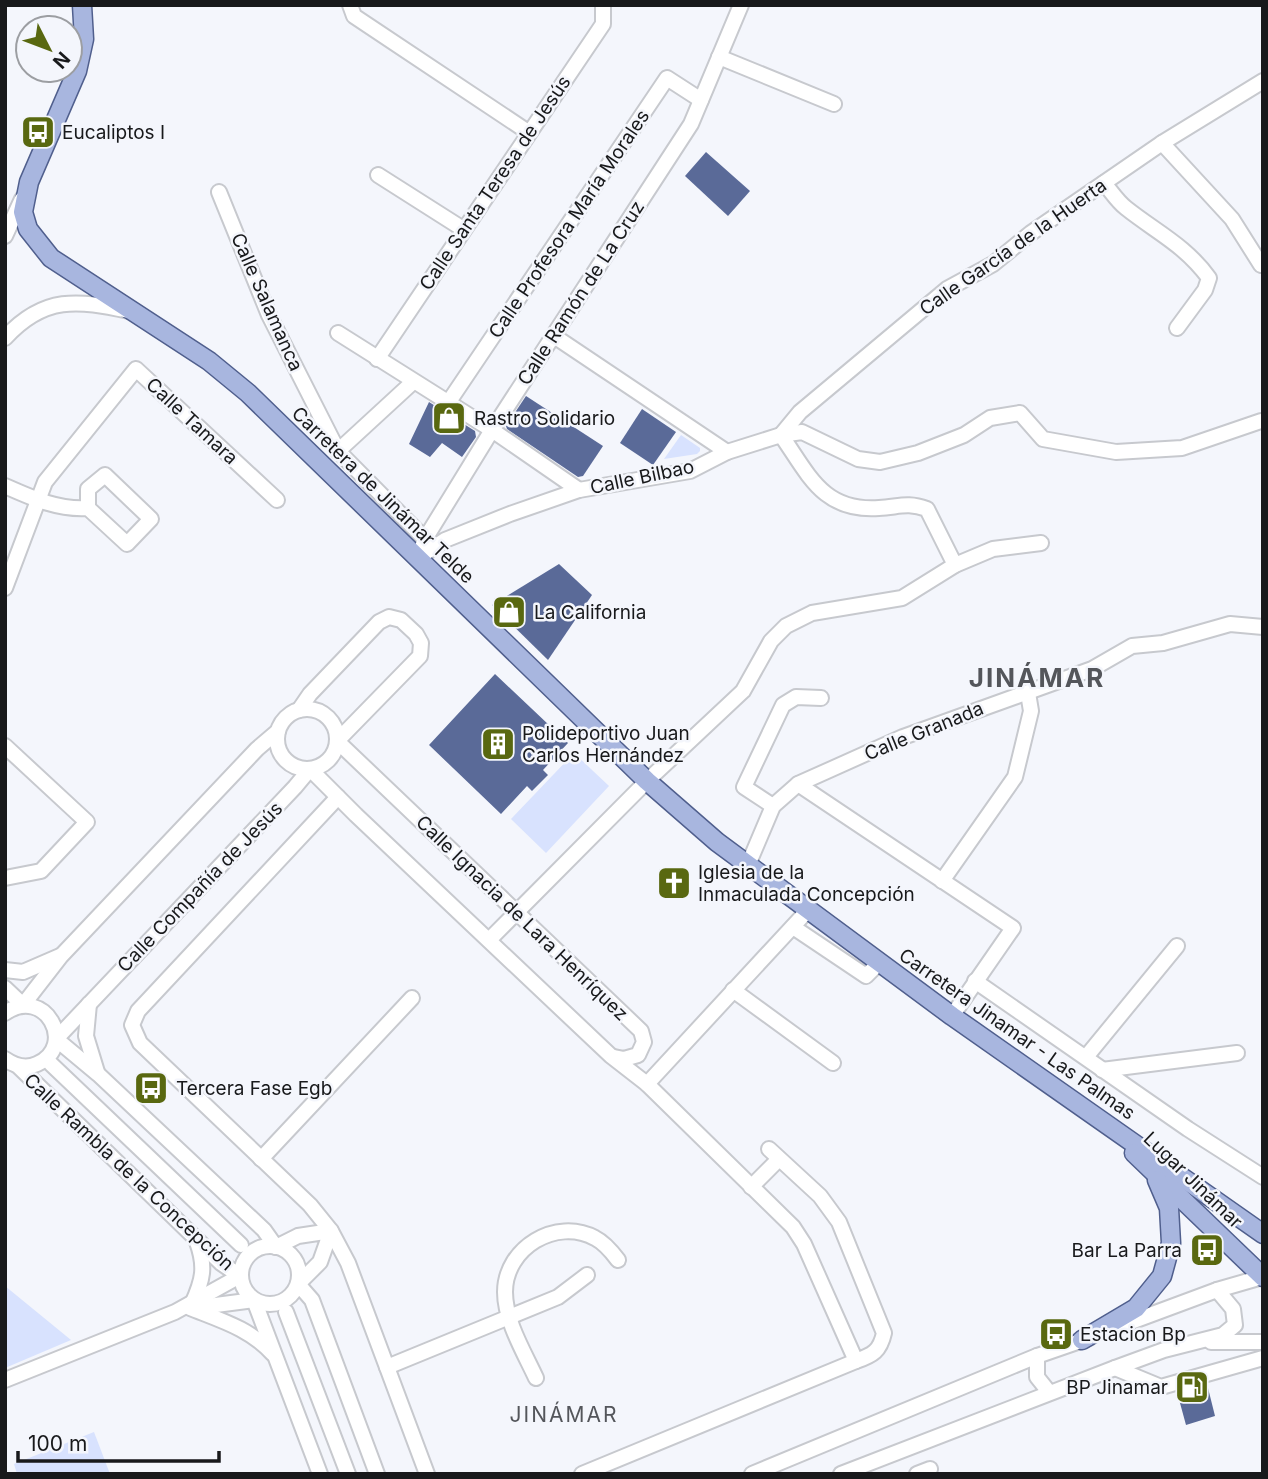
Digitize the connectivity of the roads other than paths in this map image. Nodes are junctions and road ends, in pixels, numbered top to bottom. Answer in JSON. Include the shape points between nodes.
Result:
{"nodes":[{"id":1,"x":82,"y":5,"type":"edge"},
{"id":2,"x":350,"y":5,"type":"edge"},
{"id":3,"x":603,"y":5,"type":"edge"},
{"id":4,"x":741,"y":5,"type":"edge"},
{"id":5,"x":719,"y":57,"type":"junction"},
{"id":6,"x":1263,"y":81,"type":"edge"},
{"id":7,"x":701,"y":100,"type":"junction"},
{"id":8,"x":834,"y":104,"type":"dead end"},
{"id":9,"x":528,"y":132,"type":"junction"},
{"id":10,"x":1162,"y":143,"type":"junction"},
{"id":11,"x":378,"y":174,"type":"dead end"},
{"id":12,"x":29,"y":182,"type":"junction"},
{"id":13,"x":1104,"y":183,"type":"junction"},
{"id":14,"x":219,"y":192,"type":"dead end"},
{"id":15,"x":463,"y":229,"type":"junction"},
{"id":16,"x":5,"y":236,"type":"edge"},
{"id":17,"x":1261,"y":265,"type":"dead end"},
{"id":18,"x":132,"y":312,"type":"junction"},
{"id":19,"x":1177,"y":328,"type":"dead end"},
{"id":20,"x":338,"y":333,"type":"dead end"},
{"id":21,"x":554,"y":336,"type":"junction"},
{"id":22,"x":5,"y":338,"type":"edge"},
{"id":23,"x":377,"y":359,"type":"junction"},
{"id":24,"x":412,"y":382,"type":"junction"},
{"id":25,"x":448,"y":403,"type":"junction"},
{"id":26,"x":1261,"y":421,"type":"dead end"},
{"id":27,"x":492,"y":430,"type":"junction"},
{"id":28,"x":781,"y":435,"type":"junction"},
{"id":29,"x":338,"y":451,"type":"junction"},
{"id":30,"x":727,"y":452,"type":"junction"},
{"id":31,"x":5,"y":486,"type":"edge"},
{"id":32,"x":579,"y":491,"type":"junction"},
{"id":33,"x":277,"y":499,"type":"dead end"},
{"id":34,"x":38,"y":500,"type":"junction"},
{"id":35,"x":88,"y":508,"type":"junction"},
{"id":36,"x":425,"y":539,"type":"junction"},
{"id":37,"x":1041,"y":543,"type":"dead end"},
{"id":38,"x":418,"y":558,"type":"junction"},
{"id":39,"x":956,"y":565,"type":"junction"},
{"id":40,"x":5,"y":588,"type":"edge"},
{"id":41,"x":1263,"y":627,"type":"edge"},
{"id":42,"x":1028,"y":693,"type":"junction"},
{"id":43,"x":821,"y":698,"type":"dead end"},
{"id":44,"x":299,"y":710,"type":"junction"},
{"id":45,"x":278,"y":732,"type":"junction"},
{"id":46,"x":337,"y":741,"type":"junction"},
{"id":47,"x":5,"y":746,"type":"edge"},
{"id":48,"x":310,"y":769,"type":"junction"},
{"id":49,"x":647,"y":781,"type":"junction"},
{"id":50,"x":798,"y":784,"type":"junction"},
{"id":51,"x":338,"y":797,"type":"junction"},
{"id":52,"x":773,"y":806,"type":"junction"},
{"id":53,"x":748,"y":865,"type":"junction"},
{"id":54,"x":5,"y":878,"type":"edge"},
{"id":55,"x":942,"y":881,"type":"junction"},
{"id":56,"x":808,"y":909,"type":"junction"},
{"id":57,"x":516,"y":912,"type":"junction"},
{"id":58,"x":793,"y":927,"type":"junction"},
{"id":59,"x":489,"y":940,"type":"junction"},
{"id":60,"x":1177,"y":946,"type":"dead end"},
{"id":61,"x":61,"y":956,"type":"junction"},
{"id":62,"x":880,"y":962,"type":"junction"},
{"id":63,"x":5,"y":970,"type":"edge"},
{"id":64,"x":975,"y":981,"type":"junction"},
{"id":65,"x":5,"y":988,"type":"edge"},
{"id":66,"x":733,"y":990,"type":"junction"},
{"id":67,"x":412,"y":998,"type":"dead end"},
{"id":68,"x":89,"y":1004,"type":"junction"},
{"id":69,"x":23,"y":1005,"type":"junction"},
{"id":70,"x":5,"y":1013,"type":"edge"},
{"id":71,"x":952,"y":1016,"type":"junction"},
{"id":72,"x":56,"y":1039,"type":"junction"},
{"id":73,"x":1237,"y":1053,"type":"dead end"},
{"id":74,"x":638,"y":1055,"type":"junction"},
{"id":75,"x":611,"y":1056,"type":"junction"},
{"id":76,"x":1086,"y":1058,"type":"junction"},
{"id":77,"x":12,"y":1063,"type":"edge"},
{"id":78,"x":832,"y":1063,"type":"dead end"},
{"id":79,"x":51,"y":1064,"type":"dead end"},
{"id":80,"x":1102,"y":1070,"type":"junction"},
{"id":81,"x":98,"y":1074,"type":"junction"},
{"id":82,"x":647,"y":1084,"type":"junction"},
{"id":83,"x":1094,"y":1114,"type":"junction"},
{"id":84,"x":261,"y":1159,"type":"junction"},
{"id":85,"x":1154,"y":1174,"type":"junction"},
{"id":86,"x":1263,"y":1177,"type":"edge"},
{"id":87,"x":751,"y":1187,"type":"junction"},
{"id":88,"x":310,"y":1205,"type":"junction"},
{"id":89,"x":331,"y":1231,"type":"junction"},
{"id":90,"x":1263,"y":1234,"type":"edge"},
{"id":91,"x":298,"y":1236,"type":"junction"},
{"id":92,"x":195,"y":1237,"type":"junction"},
{"id":93,"x":241,"y":1245,"type":"dead end"},
{"id":94,"x":276,"y":1247,"type":"junction"},
{"id":95,"x":618,"y":1260,"type":"dead end"},
{"id":96,"x":320,"y":1262,"type":"junction"},
{"id":97,"x":348,"y":1263,"type":"junction"},
{"id":98,"x":587,"y":1275,"type":"dead end"},
{"id":99,"x":240,"y":1276,"type":"junction"},
{"id":100,"x":1263,"y":1277,"type":"edge"},
{"id":101,"x":298,"y":1284,"type":"junction"},
{"id":102,"x":1217,"y":1290,"type":"junction"},
{"id":103,"x":254,"y":1300,"type":"junction"},
{"id":104,"x":185,"y":1308,"type":"junction"},
{"id":105,"x":286,"y":1312,"type":"dead end"},
{"id":106,"x":509,"y":1317,"type":"junction"},
{"id":107,"x":1235,"y":1325,"type":"junction"},
{"id":108,"x":1082,"y":1340,"type":"junction"},
{"id":109,"x":1239,"y":1341,"type":"junction"},
{"id":110,"x":1263,"y":1342,"type":"edge"},
{"id":111,"x":1196,"y":1343,"type":"junction"},
{"id":112,"x":1037,"y":1356,"type":"junction"},
{"id":113,"x":1263,"y":1358,"type":"edge"},
{"id":114,"x":277,"y":1359,"type":"junction"},
{"id":115,"x":856,"y":1361,"type":"junction"},
{"id":116,"x":387,"y":1367,"type":"junction"},
{"id":117,"x":1232,"y":1367,"type":"junction"},
{"id":118,"x":1115,"y":1368,"type":"junction"},
{"id":119,"x":536,"y":1378,"type":"dead end"},
{"id":120,"x":5,"y":1380,"type":"edge"},
{"id":121,"x":1049,"y":1392,"type":"junction"},
{"id":122,"x":320,"y":1474,"type":"edge"},
{"id":123,"x":348,"y":1474,"type":"edge"},
{"id":124,"x":377,"y":1474,"type":"edge"},
{"id":125,"x":427,"y":1474,"type":"edge"},
{"id":126,"x":582,"y":1474,"type":"edge"},
{"id":127,"x":752,"y":1474,"type":"edge"},
{"id":128,"x":841,"y":1474,"type":"edge"}],
"edges":[{"from":1,"to":12,"type":"main road","name":"Carretera de Jinámar Telde","via":[[84,39],[77,71]]},
{"from":2,"to":9,"type":"street","via":[[354,16]]},
{"from":3,"to":9,"type":"street","name":"Calle Santa Teresa de Jesús","via":[[603,24]]},
{"from":4,"to":5,"type":"street","name":"Calle Ramón de La Cruz"},
{"from":5,"to":7,"type":"street","name":"Calle Ramón de La Cruz"},
{"from":5,"to":8,"type":"street"},
{"from":6,"to":10,"type":"street","name":"Calle García de la Huerta"},
{"from":7,"to":21,"type":"street","name":"Calle Ramón de La Cruz","via":[[691,124]]},
{"from":7,"to":25,"type":"street","name":"Calle Profesora María Morales","via":[[667,78]]},
{"from":9,"to":15,"type":"street","name":"Calle Santa Teresa de Jesús"},
{"from":10,"to":13,"type":"street","name":"Calle García de la Huerta"},
{"from":10,"to":17,"type":"street","via":[[1231,219]]},
{"from":11,"to":15,"type":"street"},
{"from":12,"to":16,"type":"street"},
{"from":12,"to":18,"type":"main road","name":"Carretera de Jinámar Telde","via":[[23,212],[38,245]]},
{"from":13,"to":19,"type":"street","via":[[1124,206],[1195,259],[1209,278]]},
{"from":13,"to":28,"type":"street","name":"Calle García de la Huerta","via":[[993,264],[947,289],[800,412]]},
{"from":14,"to":29,"type":"street","name":"Calle Salamanca","via":[[270,315]]},
{"from":15,"to":23,"type":"street","name":"Calle Santa Teresa de Jesús"},
{"from":18,"to":22,"type":"street","via":[[86,302],[52,306],[18,324]]},
{"from":18,"to":38,"type":"main road","name":"Carretera de Jinámar Telde","via":[[209,361],[248,393]]},
{"from":20,"to":23,"type":"street"},
{"from":21,"to":27,"type":"street","name":"Calle Ramón de La Cruz"},
{"from":21,"to":30,"type":"street"},
{"from":23,"to":24,"type":"street"},
{"from":24,"to":25,"type":"street"},
{"from":24,"to":29,"type":"street"},
{"from":25,"to":27,"type":"street"},
{"from":26,"to":28,"type":"street","name":"Calle Bilbao","via":[[1182,448],[1116,452],[1043,439],[1020,413],[990,418],[964,435],[880,462],[858,459],[802,432]]},
{"from":27,"to":32,"type":"street"},
{"from":27,"to":36,"type":"street","name":"Calle Ramón de La Cruz"},
{"from":28,"to":30,"type":"street","name":"Calle Bilbao"},
{"from":28,"to":39,"type":"street","via":[[820,492],[847,506],[912,504],[928,509]]},
{"from":29,"to":36,"type":"street","name":"Calle Salamanca"},
{"from":30,"to":32,"type":"street","name":"Calle Bilbao","via":[[690,471]]},
{"from":31,"to":34,"type":"street"},
{"from":32,"to":38,"type":"street","name":"Calle Bilbao","via":[[445,540]]},
{"from":33,"to":34,"type":"street","name":"Calle Tamara","via":[[136,369],[45,482]]},
{"from":34,"to":35,"type":"street","via":[[71,509]]},
{"from":34,"to":40,"type":"street","name":"Calle Tamara"},
{"from":35,"to":35,"type":"street","via":[[127,544],[151,519],[105,475],[88,489]]},
{"from":36,"to":38,"type":"street","name":"Calle Ramón de La Cruz"},
{"from":37,"to":39,"type":"street","via":[[993,549]]},
{"from":38,"to":49,"type":"main road","name":"Carretera de Jinámar Telde"},
{"from":39,"to":49,"type":"street","via":[[902,598],[812,613],[786,626],[771,641],[743,691]]},
{"from":41,"to":42,"type":"street","name":"Calle Granada","via":[[1230,624],[1163,643],[1132,646],[1092,669]]},
{"from":42,"to":50,"type":"street","name":"Calle Granada","via":[[903,737]]},
{"from":42,"to":55,"type":"street","via":[[1031,711],[1015,777]]},
{"from":43,"to":52,"type":"street","via":[[796,697],[783,705],[744,787]]},
{"from":44,"to":45,"type":"street","via":[[282,722]]},
{"from":44,"to":46,"type":"street","via":[[313,709],[326,715],[335,727]]},
{"from":44,"to":46,"type":"street","via":[[379,622],[389,617],[401,620],[421,643],[419,656]]},
{"from":45,"to":48,"type":"street","via":[[284,758],[296,767]]},
{"from":45,"to":61,"type":"street"},
{"from":46,"to":48,"type":"street","via":[[333,754]]},
{"from":46,"to":57,"type":"street","name":"Calle Ignacia de Lara Henríquez"},
{"from":47,"to":54,"type":"street","via":[[88,822],[41,871]]},
{"from":48,"to":51,"type":"street","name":"Calle Ignacia de Lara Henríquez"},
{"from":48,"to":68,"type":"street","name":"Calle Compañía de Jesús"},
{"from":49,"to":53,"type":"main road","name":"Carretera de Jinámar Telde"},
{"from":49,"to":57,"type":"street"},
{"from":50,"to":52,"type":"street","name":"Calle Granada"},
{"from":50,"to":55,"type":"street"},
{"from":51,"to":59,"type":"street","name":"Calle Ignacia de Lara Henríquez"},
{"from":51,"to":84,"type":"street","name":"Calle Compañía de Jesús","via":[[138,1011],[132,1025],[140,1043]]},
{"from":52,"to":53,"type":"street","name":"Calle Granada"},
{"from":53,"to":56,"type":"main road","name":"Carretera Jinamar - Las Palmas"},
{"from":55,"to":64,"type":"street","via":[[1013,928]]},
{"from":56,"to":58,"type":"street"},
{"from":56,"to":62,"type":"main road","name":"Carretera Jinamar - Las Palmas"},
{"from":57,"to":59,"type":"street"},
{"from":57,"to":74,"type":"street","name":"Calle Ignacia de Lara Henríquez","via":[[641,1031]]},
{"from":58,"to":62,"type":"street","via":[[866,976]]},
{"from":58,"to":66,"type":"street"},
{"from":59,"to":75,"type":"street","name":"Calle Ignacia de Lara Henríquez"},
{"from":60,"to":76,"type":"street"},
{"from":61,"to":63,"type":"street","via":[[23,972]]},
{"from":61,"to":69,"type":"street"},
{"from":62,"to":71,"type":"main road","name":"Carretera Jinamar - Las Palmas"},
{"from":64,"to":71,"type":"street"},
{"from":64,"to":76,"type":"street"},
{"from":65,"to":69,"type":"street"},
{"from":66,"to":78,"type":"street"},
{"from":66,"to":82,"type":"street"},
{"from":67,"to":84,"type":"street"},
{"from":68,"to":72,"type":"street","name":"Calle Compañía de Jesús"},
{"from":68,"to":81,"type":"street","via":[[86,1037]]},
{"from":69,"to":70,"type":"street"},
{"from":69,"to":72,"type":"street","via":[[47,1014]]},
{"from":71,"to":83,"type":"main road","name":"Carretera Jinamar - Las Palmas"},
{"from":72,"to":77,"type":"street","name":"Calle Compañía de Jesús","via":[[43,1061],[31,1066]]},
{"from":72,"to":81,"type":"street"},
{"from":73,"to":80,"type":"street"},
{"from":74,"to":75,"type":"street"},
{"from":74,"to":82,"type":"street"},
{"from":75,"to":82,"type":"street","name":"Calle Ignacia de Lara Henríquez"},
{"from":76,"to":80,"type":"street"},
{"from":77,"to":92,"type":"street","name":"Calle Rambla de la Concepción"},
{"from":79,"to":93,"type":"street"},
{"from":80,"to":86,"type":"street"},
{"from":81,"to":94,"type":"street","via":[[264,1230]]},
{"from":82,"to":87,"type":"street"},
{"from":83,"to":85,"type":"main road","name":"Lugar Jinámar"},
{"from":83,"to":90,"type":"main road","name":"Carretera Jinamar - Las Palmas"},
{"from":84,"to":88,"type":"street"},
{"from":85,"to":100,"type":"main road","name":"Lugar Jinámar"},
{"from":85,"to":108,"type":"main road","via":[[1169,1208],[1171,1243],[1162,1276],[1136,1308]]},
{"from":87,"to":115,"type":"street","via":[[793,1227],[804,1244]]},
{"from":87,"to":115,"type":"street","via":[[774,1154],[820,1196],[839,1222],[884,1333],[873,1356]]},
{"from":88,"to":89,"type":"street"},
{"from":88,"to":91,"type":"street"},
{"from":89,"to":91,"type":"street"},
{"from":89,"to":96,"type":"street"},
{"from":89,"to":97,"type":"street"},
{"from":91,"to":94,"type":"street"},
{"from":92,"to":99,"type":"street","name":"Calle Rambla de la Concepción"},
{"from":92,"to":104,"type":"street","via":[[203,1260],[201,1285]]},
{"from":94,"to":99,"type":"street","via":[[266,1246],[247,1256]]},
{"from":94,"to":101,"type":"street","via":[[292,1256]]},
{"from":95,"to":106,"type":"street","via":[[594,1237],[574,1231],[534,1240],[520,1251],[509,1271],[505,1292]]},
{"from":96,"to":97,"type":"street"},
{"from":96,"to":101,"type":"street"},
{"from":97,"to":116,"type":"street"},
{"from":98,"to":106,"type":"street","via":[[558,1297]]},
{"from":99,"to":103,"type":"street"},
{"from":99,"to":104,"type":"street"},
{"from":100,"to":102,"type":"street"},
{"from":101,"to":103,"type":"street","via":[[285,1300],[275,1304]]},
{"from":101,"to":124,"type":"street","via":[[312,1300]]},
{"from":102,"to":107,"type":"street","via":[[1233,1308]]},
{"from":102,"to":108,"type":"street"},
{"from":103,"to":104,"type":"street"},
{"from":103,"to":114,"type":"street"},
{"from":104,"to":114,"type":"street","via":[[239,1327]]},
{"from":104,"to":120,"type":"street"},
{"from":105,"to":123,"type":"street"},
{"from":106,"to":116,"type":"street"},
{"from":106,"to":119,"type":"street"},
{"from":107,"to":109,"type":"street"},
{"from":107,"to":111,"type":"street","via":[[1223,1335]]},
{"from":108,"to":112,"type":"street"},
{"from":109,"to":110,"type":"street"},
{"from":109,"to":111,"type":"street"},
{"from":109,"to":117,"type":"street"},
{"from":111,"to":118,"type":"street"},
{"from":112,"to":121,"type":"street","via":[[1037,1377]]},
{"from":112,"to":127,"type":"street"},
{"from":113,"to":117,"type":"street"},
{"from":114,"to":122,"type":"street"},
{"from":115,"to":126,"type":"street"},
{"from":116,"to":125,"type":"street"},
{"from":117,"to":118,"type":"street","via":[[1161,1387]]},
{"from":118,"to":121,"type":"street"},
{"from":121,"to":128,"type":"street"}]}
